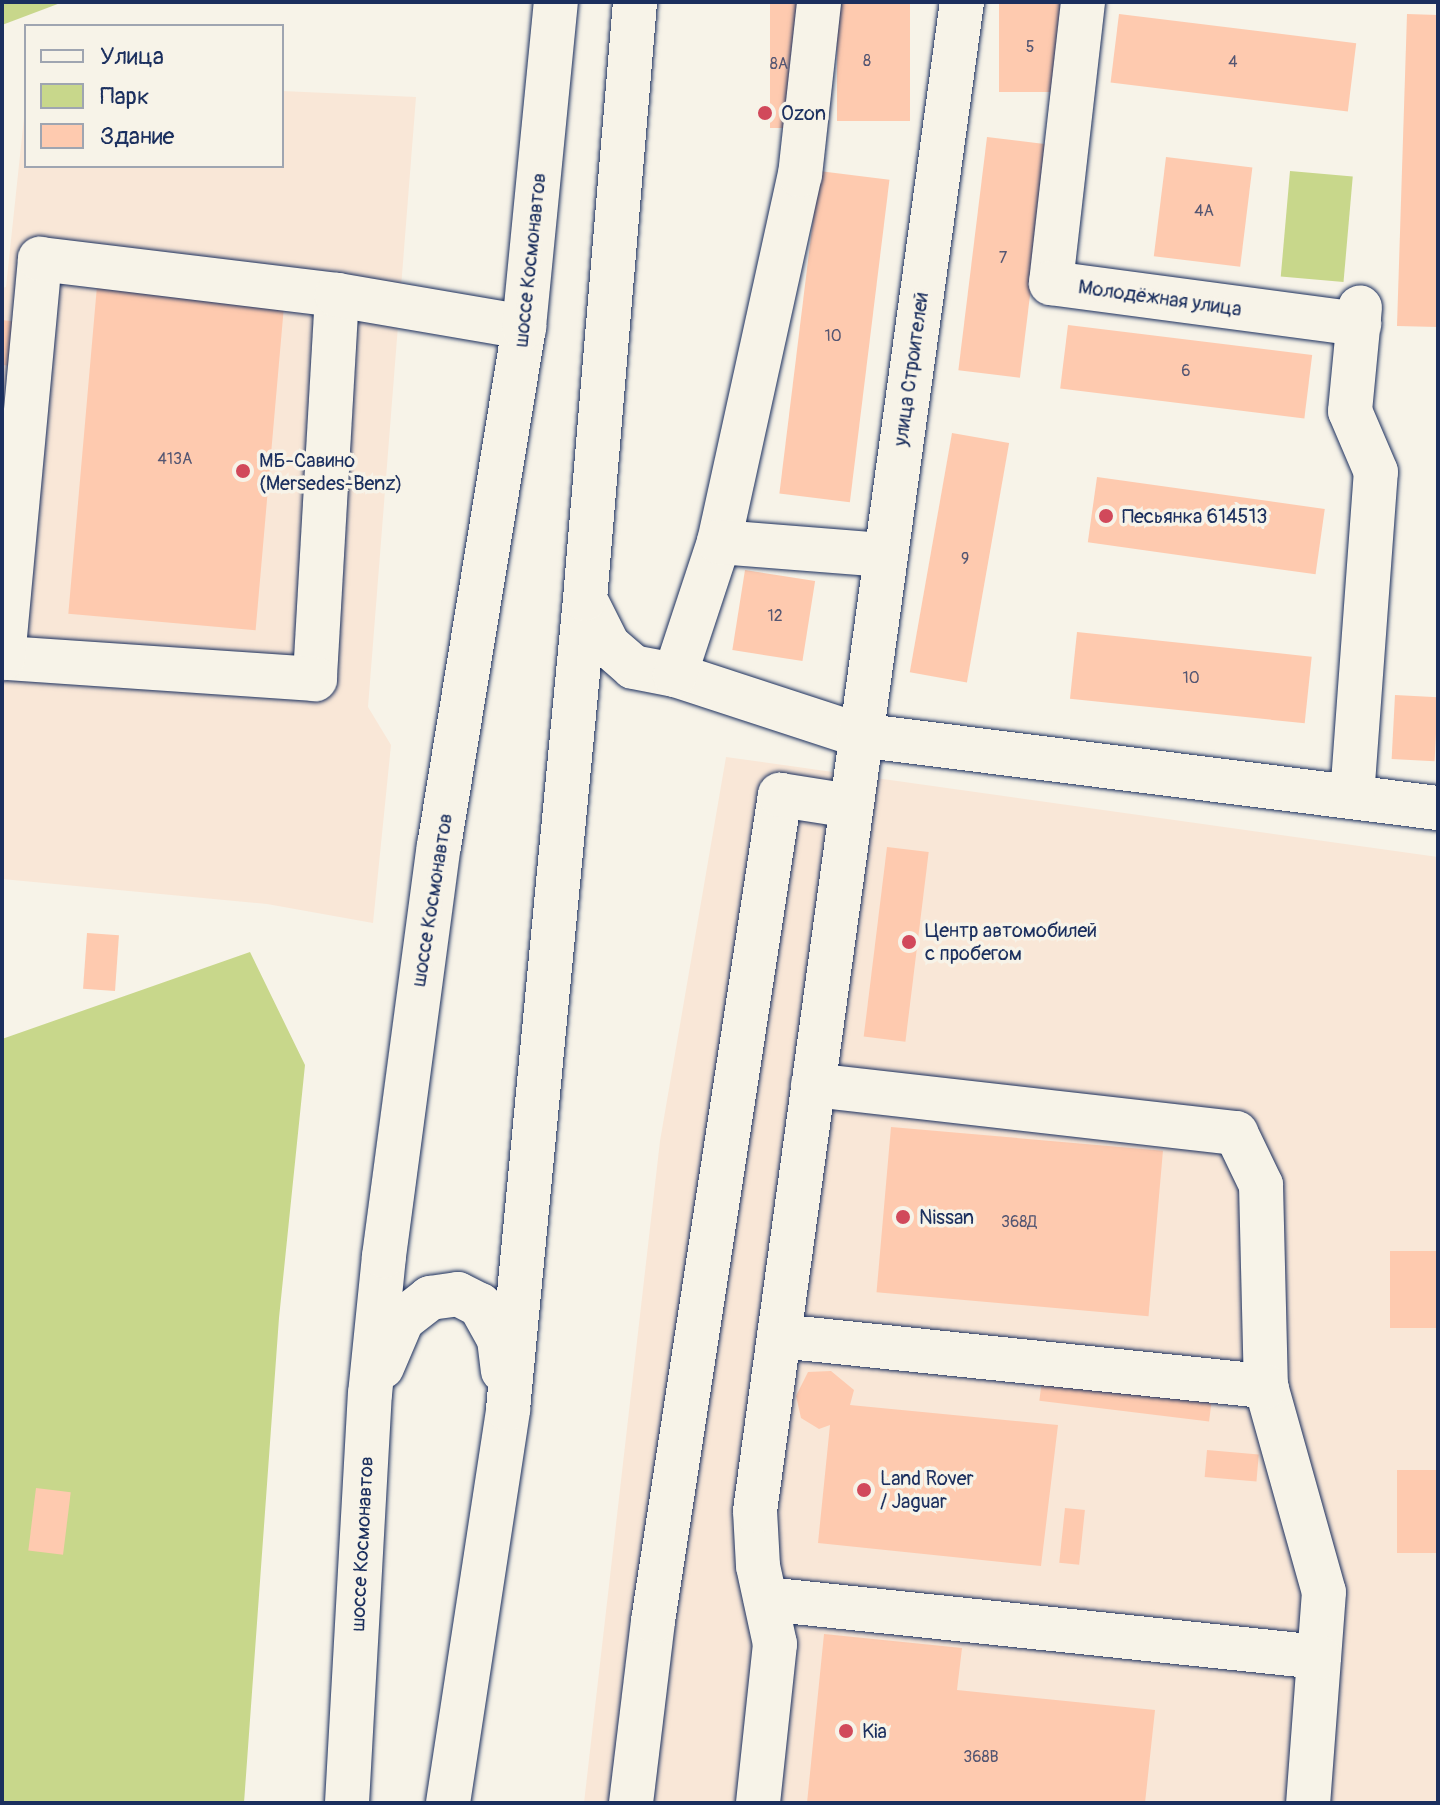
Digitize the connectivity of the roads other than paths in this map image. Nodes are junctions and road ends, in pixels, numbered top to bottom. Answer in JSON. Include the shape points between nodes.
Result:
{"nodes":[{"id":1,"x":556,"y":2,"type":"edge"},
{"id":2,"x":635,"y":2,"type":"edge"},
{"id":3,"x":819,"y":2,"type":"edge"},
{"id":4,"x":962,"y":2,"type":"edge"},
{"id":5,"x":1083,"y":2,"type":"edge"},
{"id":6,"x":337,"y":295,"type":"junction"},
{"id":7,"x":524,"y":327,"type":"junction"},
{"id":8,"x":719,"y":542,"type":"junction"},
{"id":9,"x":885,"y":555,"type":"junction"},
{"id":10,"x":585,"y":599,"type":"junction"},
{"id":11,"x":633,"y":667,"type":"junction"},
{"id":12,"x":675,"y":675,"type":"junction"},
{"id":13,"x":574,"y":707,"type":"junction"},
{"id":14,"x":859,"y":735,"type":"junction"},
{"id":15,"x":1352,"y":797,"type":"junction"},
{"id":16,"x":850,"y":806,"type":"junction"},
{"id":17,"x":1438,"y":808,"type":"edge"},
{"id":18,"x":813,"y":1085,"type":"junction"},
{"id":19,"x":779,"y":1336,"type":"junction"},
{"id":20,"x":1266,"y":1386,"type":"junction"},
{"id":21,"x":370,"y":1394,"type":"junction"},
{"id":22,"x":508,"y":1409,"type":"junction"},
{"id":23,"x":766,"y":1599,"type":"junction"},
{"id":24,"x":1319,"y":1657,"type":"junction"},
{"id":25,"x":347,"y":1803,"type":"edge"},
{"id":26,"x":448,"y":1803,"type":"edge"},
{"id":27,"x":631,"y":1803,"type":"edge"},
{"id":28,"x":758,"y":1803,"type":"edge"},
{"id":29,"x":1308,"y":1803,"type":"edge"}],
"edges":[{"from":1,"to":7,"type":"main road","name":"шоссе Космонавтов"},
{"from":2,"to":10,"type":"main road"},
{"from":3,"to":8,"type":"main road","via":[[800,175]]},
{"from":4,"to":9,"type":"main road","name":"улица Строителей"},
{"from":5,"to":15,"type":"main road","name":"Молодёжная улица","via":[[1051,283],[1360,316],[1350,411],[1376,472]]},
{"from":6,"to":6,"type":"main road","via":[[40,259],[3,658],[315,679]]},
{"from":6,"to":7,"type":"main road"},
{"from":7,"to":21,"type":"main road","name":"шоссе Космонавтов","via":[[413,1024]]},
{"from":8,"to":9,"type":"main road"},
{"from":8,"to":12,"type":"main road"},
{"from":9,"to":14,"type":"main road","name":"улица Строителей"},
{"from":10,"to":11,"type":"main road","via":[[608,645]]},
{"from":10,"to":13,"type":"main road"},
{"from":11,"to":12,"type":"main road"},
{"from":11,"to":13,"type":"main road","via":[[605,678]]},
{"from":12,"to":14,"type":"main road"},
{"from":13,"to":22,"type":"main road"},
{"from":14,"to":15,"type":"main road"},
{"from":14,"to":16,"type":"main road"},
{"from":15,"to":17,"type":"main road"},
{"from":16,"to":18,"type":"main road"},
{"from":16,"to":27,"type":"main road","via":[[780,795],[653,1621]]},
{"from":18,"to":19,"type":"main road"},
{"from":18,"to":20,"type":"main road","via":[[1236,1133],[1261,1185]]},
{"from":19,"to":20,"type":"main road"},
{"from":19,"to":23,"type":"main road","via":[[755,1511]]},
{"from":20,"to":24,"type":"main road","via":[[1324,1592]]},
{"from":21,"to":22,"type":"main road","via":[[402,1320],[430,1298],[458,1294],[480,1305],[499,1339]]},
{"from":21,"to":25,"type":"main road","name":"шоссе Космонавтов"},
{"from":22,"to":26,"type":"main road"},
{"from":23,"to":24,"type":"main road"},
{"from":23,"to":28,"type":"main road","via":[[775,1644]]},
{"from":24,"to":29,"type":"main road"}]}
